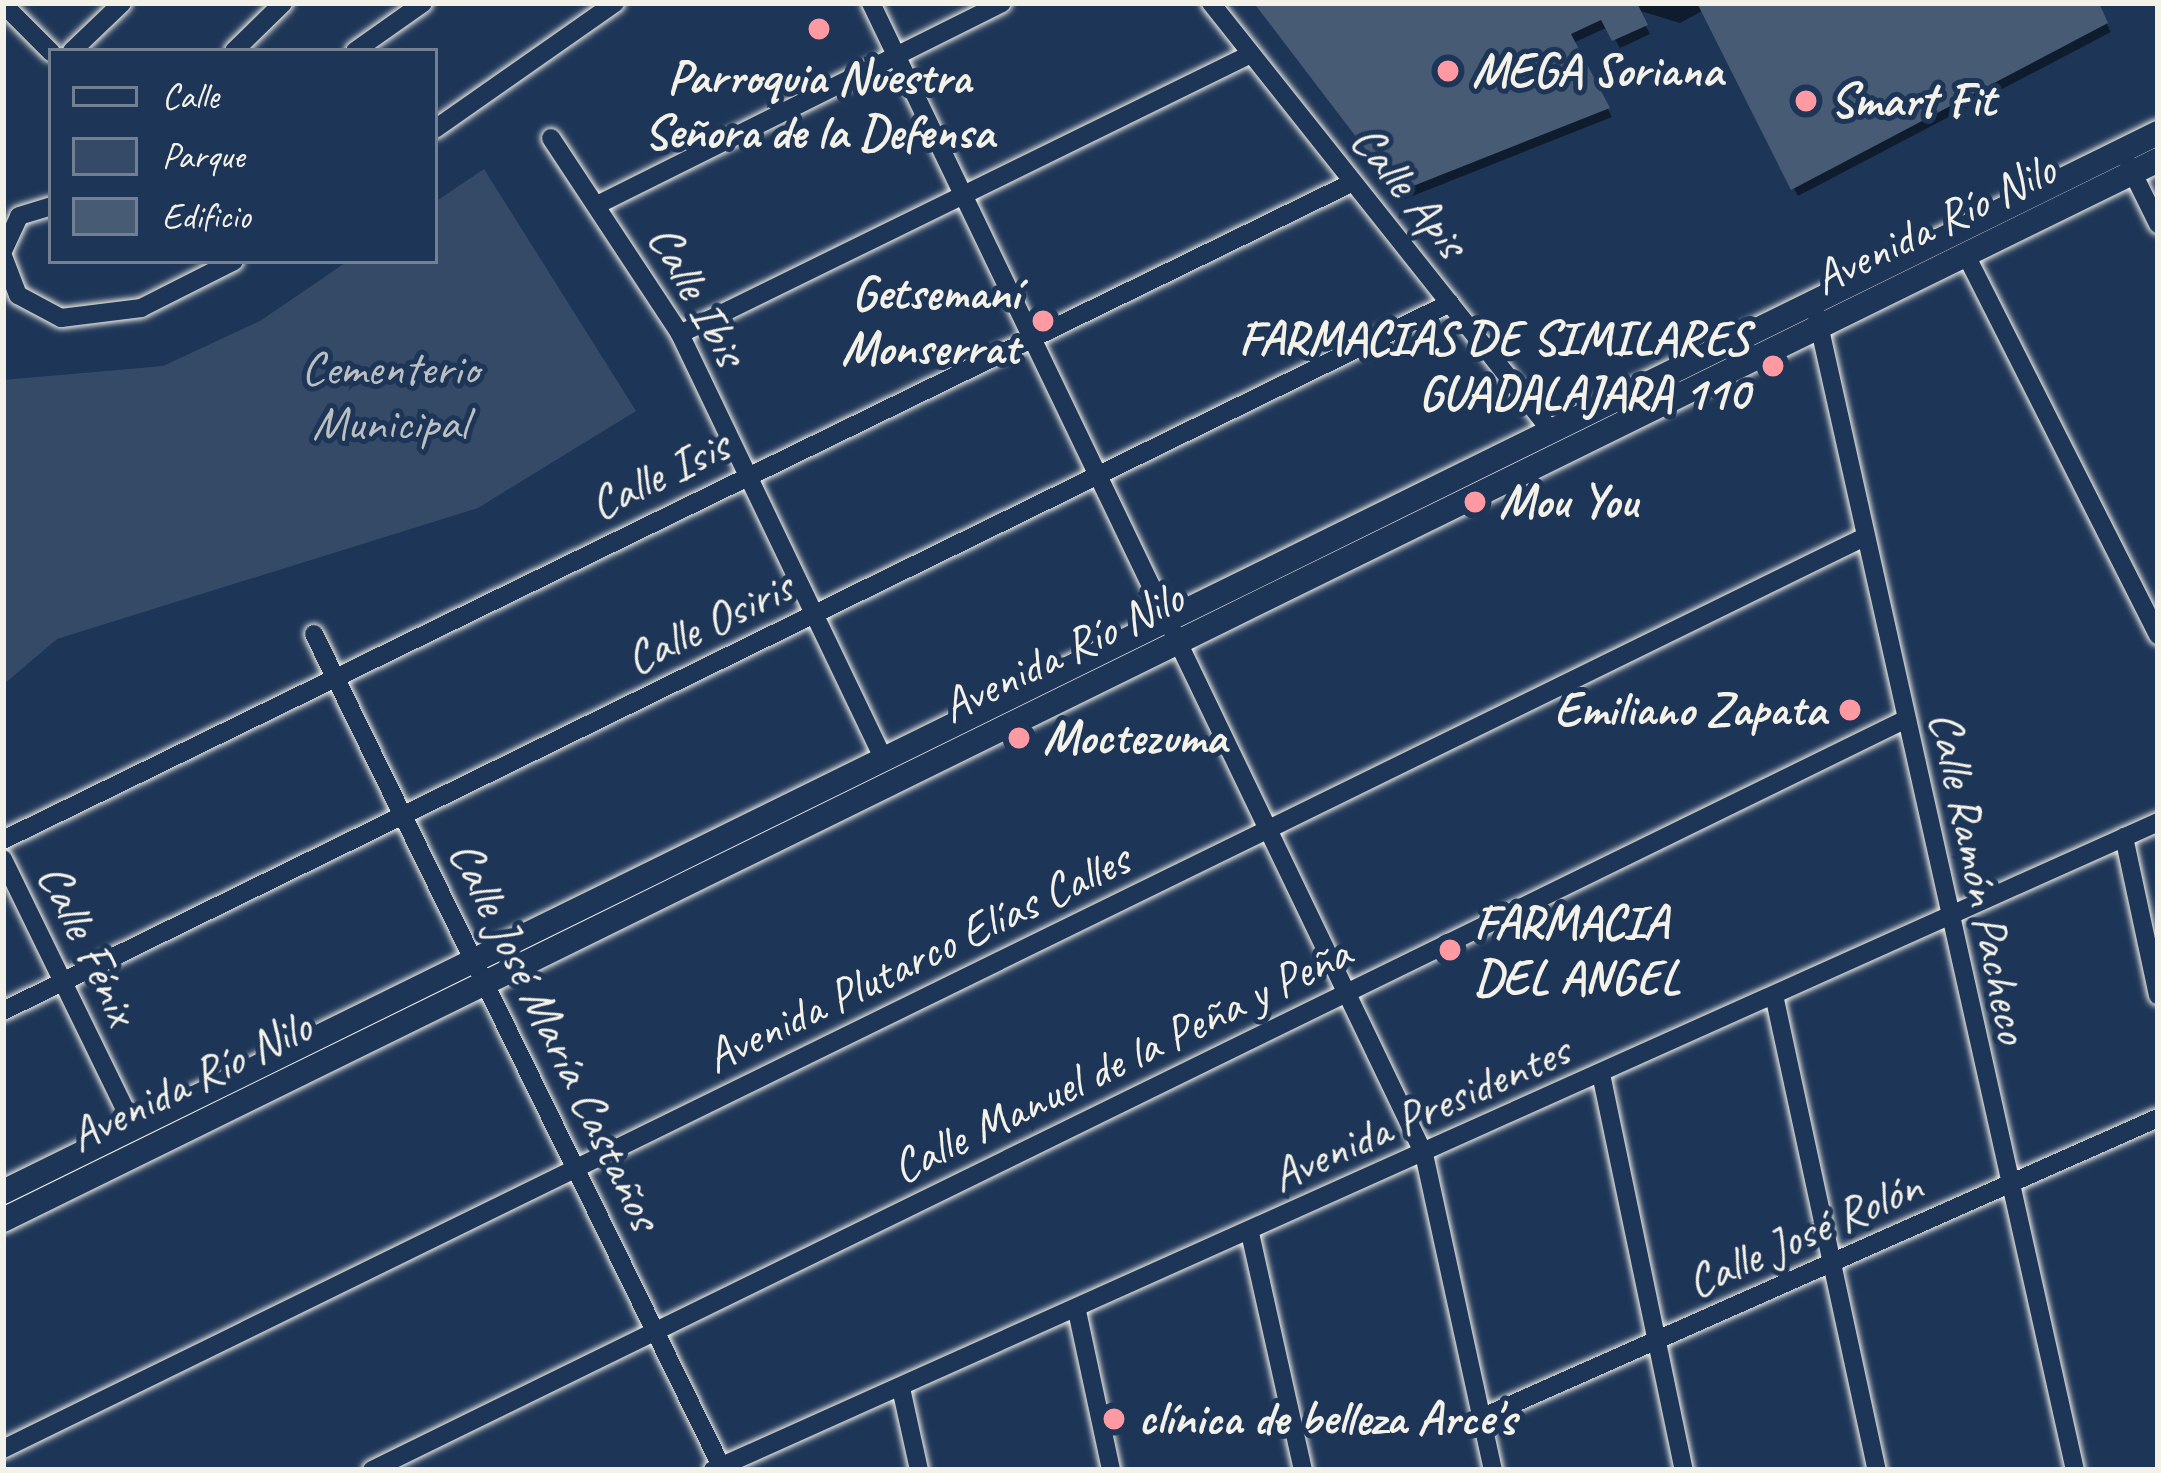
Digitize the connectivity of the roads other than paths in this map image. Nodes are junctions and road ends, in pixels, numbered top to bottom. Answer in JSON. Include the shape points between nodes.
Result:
{"nodes":[{"id":1,"x":122,"y":3,"type":"edge"},
{"id":2,"x":283,"y":3,"type":"edge"},
{"id":3,"x":423,"y":3,"type":"edge"},
{"id":4,"x":615,"y":3,"type":"edge"},
{"id":5,"x":871,"y":3,"type":"edge"},
{"id":6,"x":1002,"y":3,"type":"edge"},
{"id":7,"x":1211,"y":3,"type":"edge"},
{"id":8,"x":3,"y":4,"type":"edge"},
{"id":9,"x":75,"y":48,"type":"edge"},
{"id":10,"x":238,"y":48,"type":"edge"},
{"id":11,"x":363,"y":48,"type":"edge"},
{"id":12,"x":48,"y":49,"type":"edge"},
{"id":13,"x":1251,"y":54,"type":"junction"},
{"id":14,"x":896,"y":56,"type":"junction"},
{"id":15,"x":438,"y":127,"type":"edge"},
{"id":16,"x":2158,"y":133,"type":"edge"},
{"id":17,"x":551,"y":138,"type":"dead end"},
{"id":18,"x":2158,"y":160,"type":"edge"},
{"id":19,"x":2127,"y":162,"type":"junction"},
{"id":20,"x":1351,"y":183,"type":"junction"},
{"id":21,"x":962,"y":193,"type":"junction"},
{"id":22,"x":599,"y":204,"type":"junction"},
{"id":23,"x":48,"y":207,"type":"edge"},
{"id":24,"x":7,"y":218,"type":"edge"},
{"id":25,"x":2158,"y":224,"type":"edge"},
{"id":26,"x":3,"y":253,"type":"edge"},
{"id":27,"x":1966,"y":255,"type":"junction"},
{"id":28,"x":228,"y":264,"type":"edge"},
{"id":29,"x":1811,"y":301,"type":"junction"},
{"id":30,"x":1450,"y":304,"type":"junction"},
{"id":31,"x":1821,"y":326,"type":"junction"},
{"id":32,"x":680,"y":334,"type":"junction"},
{"id":33,"x":1031,"y":334,"type":"junction"},
{"id":34,"x":1548,"y":427,"type":"junction"},
{"id":35,"x":1100,"y":473,"type":"junction"},
{"id":36,"x":747,"y":476,"type":"junction"},
{"id":37,"x":1865,"y":537,"type":"junction"},
{"id":38,"x":814,"y":614,"type":"junction"},
{"id":39,"x":1176,"y":629,"type":"junction"},
{"id":40,"x":314,"y":634,"type":"dead end"},
{"id":41,"x":2158,"y":634,"type":"edge"},
{"id":42,"x":334,"y":678,"type":"junction"},
{"id":43,"x":1904,"y":720,"type":"junction"},
{"id":44,"x":884,"y":759,"type":"junction"},
{"id":45,"x":406,"y":817,"type":"junction"},
{"id":46,"x":2158,"y":822,"type":"edge"},
{"id":47,"x":1270,"y":828,"type":"junction"},
{"id":48,"x":2124,"y":837,"type":"junction"},
{"id":49,"x":3,"y":840,"type":"edge"},
{"id":50,"x":3,"y":860,"type":"edge"},
{"id":51,"x":1946,"y":916,"type":"junction"},
{"id":52,"x":481,"y":970,"type":"junction"},
{"id":53,"x":63,"y":982,"type":"junction"},
{"id":54,"x":1348,"y":992,"type":"junction"},
{"id":55,"x":1774,"y":995,"type":"junction"},
{"id":56,"x":2158,"y":995,"type":"edge"},
{"id":57,"x":3,"y":1011,"type":"edge"},
{"id":58,"x":1601,"y":1074,"type":"junction"},
{"id":59,"x":2158,"y":1118,"type":"edge"},
{"id":60,"x":134,"y":1127,"type":"junction"},
{"id":61,"x":1424,"y":1154,"type":"junction"},
{"id":62,"x":577,"y":1168,"type":"junction"},
{"id":63,"x":2008,"y":1186,"type":"junction"},
{"id":64,"x":3,"y":1192,"type":"edge"},
{"id":65,"x":3,"y":1220,"type":"edge"},
{"id":66,"x":1250,"y":1232,"type":"junction"},
{"id":67,"x":1833,"y":1264,"type":"junction"},
{"id":68,"x":1077,"y":1311,"type":"junction"},
{"id":69,"x":656,"y":1331,"type":"junction"},
{"id":70,"x":1657,"y":1341,"type":"junction"},
{"id":71,"x":902,"y":1388,"type":"junction"},
{"id":72,"x":1481,"y":1418,"type":"junction"},
{"id":73,"x":3,"y":1449,"type":"edge"},
{"id":74,"x":719,"y":1469,"type":"edge"},
{"id":75,"x":372,"y":1470,"type":"edge"},
{"id":76,"x":919,"y":1470,"type":"edge"},
{"id":77,"x":1111,"y":1470,"type":"edge"},
{"id":78,"x":1303,"y":1470,"type":"edge"},
{"id":79,"x":1492,"y":1470,"type":"edge"},
{"id":80,"x":1684,"y":1470,"type":"edge"},
{"id":81,"x":1877,"y":1470,"type":"edge"},
{"id":82,"x":2075,"y":1470,"type":"edge"}],
"edges":[{"from":1,"to":9,"type":"street"},
{"from":2,"to":10,"type":"street"},
{"from":3,"to":11,"type":"street"},
{"from":4,"to":15,"type":"street"},
{"from":5,"to":14,"type":"street"},
{"from":6,"to":14,"type":"street"},
{"from":7,"to":13,"type":"street","name":"Calle Apis"},
{"from":8,"to":12,"type":"street"},
{"from":13,"to":20,"type":"street","name":"Calle Apis"},
{"from":13,"to":21,"type":"street"},
{"from":14,"to":21,"type":"street"},
{"from":14,"to":22,"type":"street"},
{"from":16,"to":19,"type":"main road","name":"Avenida Río Nilo"},
{"from":17,"to":22,"type":"street","name":"Calle Ibis"},
{"from":18,"to":19,"type":"main road","name":"Avenida Río Nilo"},
{"from":19,"to":25,"type":"street"},
{"from":19,"to":27,"type":"main road","name":"Avenida Río Nilo"},
{"from":19,"to":29,"type":"main road","name":"Avenida Río Nilo"},
{"from":20,"to":30,"type":"street","name":"Calle Apis"},
{"from":20,"to":33,"type":"street","name":"Calle Isis"},
{"from":21,"to":32,"type":"street"},
{"from":21,"to":33,"type":"street"},
{"from":22,"to":32,"type":"street","name":"Calle Ibis"},
{"from":23,"to":24,"type":"street"},
{"from":24,"to":26,"type":"street"},
{"from":26,"to":28,"type":"street","via":[[18,295],[61,318],[141,308]]},
{"from":27,"to":31,"type":"main road","name":"Avenida Río Nilo"},
{"from":27,"to":41,"type":"street"},
{"from":29,"to":31,"type":"street","name":"Calle Ramón Pacheco"},
{"from":29,"to":34,"type":"main road","name":"Avenida Río Nilo"},
{"from":30,"to":34,"type":"street","name":"Calle Apis"},
{"from":30,"to":35,"type":"street","name":"Calle Osiris"},
{"from":31,"to":37,"type":"street","name":"Calle Ramón Pacheco"},
{"from":31,"to":39,"type":"main road","name":"Avenida Río Nilo"},
{"from":32,"to":36,"type":"street","name":"Calle Ibis"},
{"from":33,"to":35,"type":"street"},
{"from":33,"to":36,"type":"street","name":"Calle Isis"},
{"from":34,"to":39,"type":"main road","name":"Avenida Río Nilo"},
{"from":35,"to":38,"type":"street","name":"Calle Osiris"},
{"from":35,"to":39,"type":"street"},
{"from":36,"to":38,"type":"street","name":"Calle Ibis"},
{"from":36,"to":42,"type":"street","name":"Calle Isis"},
{"from":37,"to":43,"type":"street","name":"Calle Ramón Pacheco"},
{"from":37,"to":47,"type":"street","name":"Avenida Plutarco Elías Calles"},
{"from":38,"to":44,"type":"street","name":"Calle Ibis"},
{"from":38,"to":45,"type":"street","name":"Calle Osiris"},
{"from":39,"to":44,"type":"main road","name":"Avenida Río Nilo"},
{"from":39,"to":47,"type":"street"},
{"from":39,"to":52,"type":"main road","name":"Avenida Río Nilo"},
{"from":40,"to":42,"type":"street","name":"Calle José María Castaños"},
{"from":42,"to":45,"type":"street","name":"Calle José María Castaños"},
{"from":42,"to":49,"type":"street","name":"Calle Isis"},
{"from":43,"to":51,"type":"street","name":"Calle Ramón Pacheco"},
{"from":43,"to":54,"type":"street","name":"Calle Manuel de la Peña y Peña"},
{"from":44,"to":52,"type":"main road","name":"Avenida Río Nilo"},
{"from":45,"to":52,"type":"street","name":"Calle José María Castaños"},
{"from":45,"to":53,"type":"street","name":"Calle Osiris"},
{"from":46,"to":48,"type":"street","name":"Avenida Presidentes"},
{"from":47,"to":54,"type":"street"},
{"from":47,"to":62,"type":"street","name":"Avenida Plutarco Elías Calles"},
{"from":48,"to":51,"type":"street","name":"Avenida Presidentes"},
{"from":48,"to":56,"type":"street"},
{"from":50,"to":53,"type":"street","name":"Calle Fénix"},
{"from":51,"to":55,"type":"street","name":"Avenida Presidentes"},
{"from":51,"to":63,"type":"street","name":"Calle Ramón Pacheco"},
{"from":52,"to":60,"type":"main road","name":"Avenida Río Nilo"},
{"from":52,"to":62,"type":"street","name":"Calle José María Castaños"},
{"from":52,"to":65,"type":"main road","name":"Avenida Río Nilo"},
{"from":53,"to":57,"type":"street","name":"Calle Osiris"},
{"from":53,"to":60,"type":"street","name":"Calle Fénix"},
{"from":54,"to":61,"type":"street"},
{"from":54,"to":69,"type":"street","name":"Calle Manuel de la Peña y Peña"},
{"from":55,"to":58,"type":"street","name":"Avenida Presidentes"},
{"from":55,"to":67,"type":"street"},
{"from":58,"to":61,"type":"street","name":"Avenida Presidentes"},
{"from":58,"to":70,"type":"street"},
{"from":59,"to":63,"type":"street","name":"Calle José Rolón"},
{"from":60,"to":64,"type":"main road","name":"Avenida Río Nilo"},
{"from":61,"to":66,"type":"street","name":"Avenida Presidentes"},
{"from":61,"to":72,"type":"street"},
{"from":62,"to":69,"type":"street","name":"Calle José María Castaños"},
{"from":62,"to":73,"type":"street","name":"Avenida Plutarco Elías Calles"},
{"from":63,"to":67,"type":"street","name":"Calle José Rolón"},
{"from":63,"to":82,"type":"street","name":"Calle Ramón Pacheco"},
{"from":66,"to":68,"type":"street","name":"Avenida Presidentes"},
{"from":66,"to":78,"type":"street"},
{"from":67,"to":70,"type":"street","name":"Calle José Rolón"},
{"from":67,"to":81,"type":"street"},
{"from":68,"to":71,"type":"street","name":"Avenida Presidentes"},
{"from":68,"to":77,"type":"street"},
{"from":69,"to":74,"type":"street","name":"Calle José María Castaños"},
{"from":69,"to":75,"type":"street","name":"Calle Manuel de la Peña y Peña"},
{"from":70,"to":72,"type":"street","name":"Calle José Rolón"},
{"from":70,"to":80,"type":"street"},
{"from":71,"to":74,"type":"street","name":"Avenida Presidentes"},
{"from":71,"to":76,"type":"street"},
{"from":72,"to":79,"type":"street"}]}
